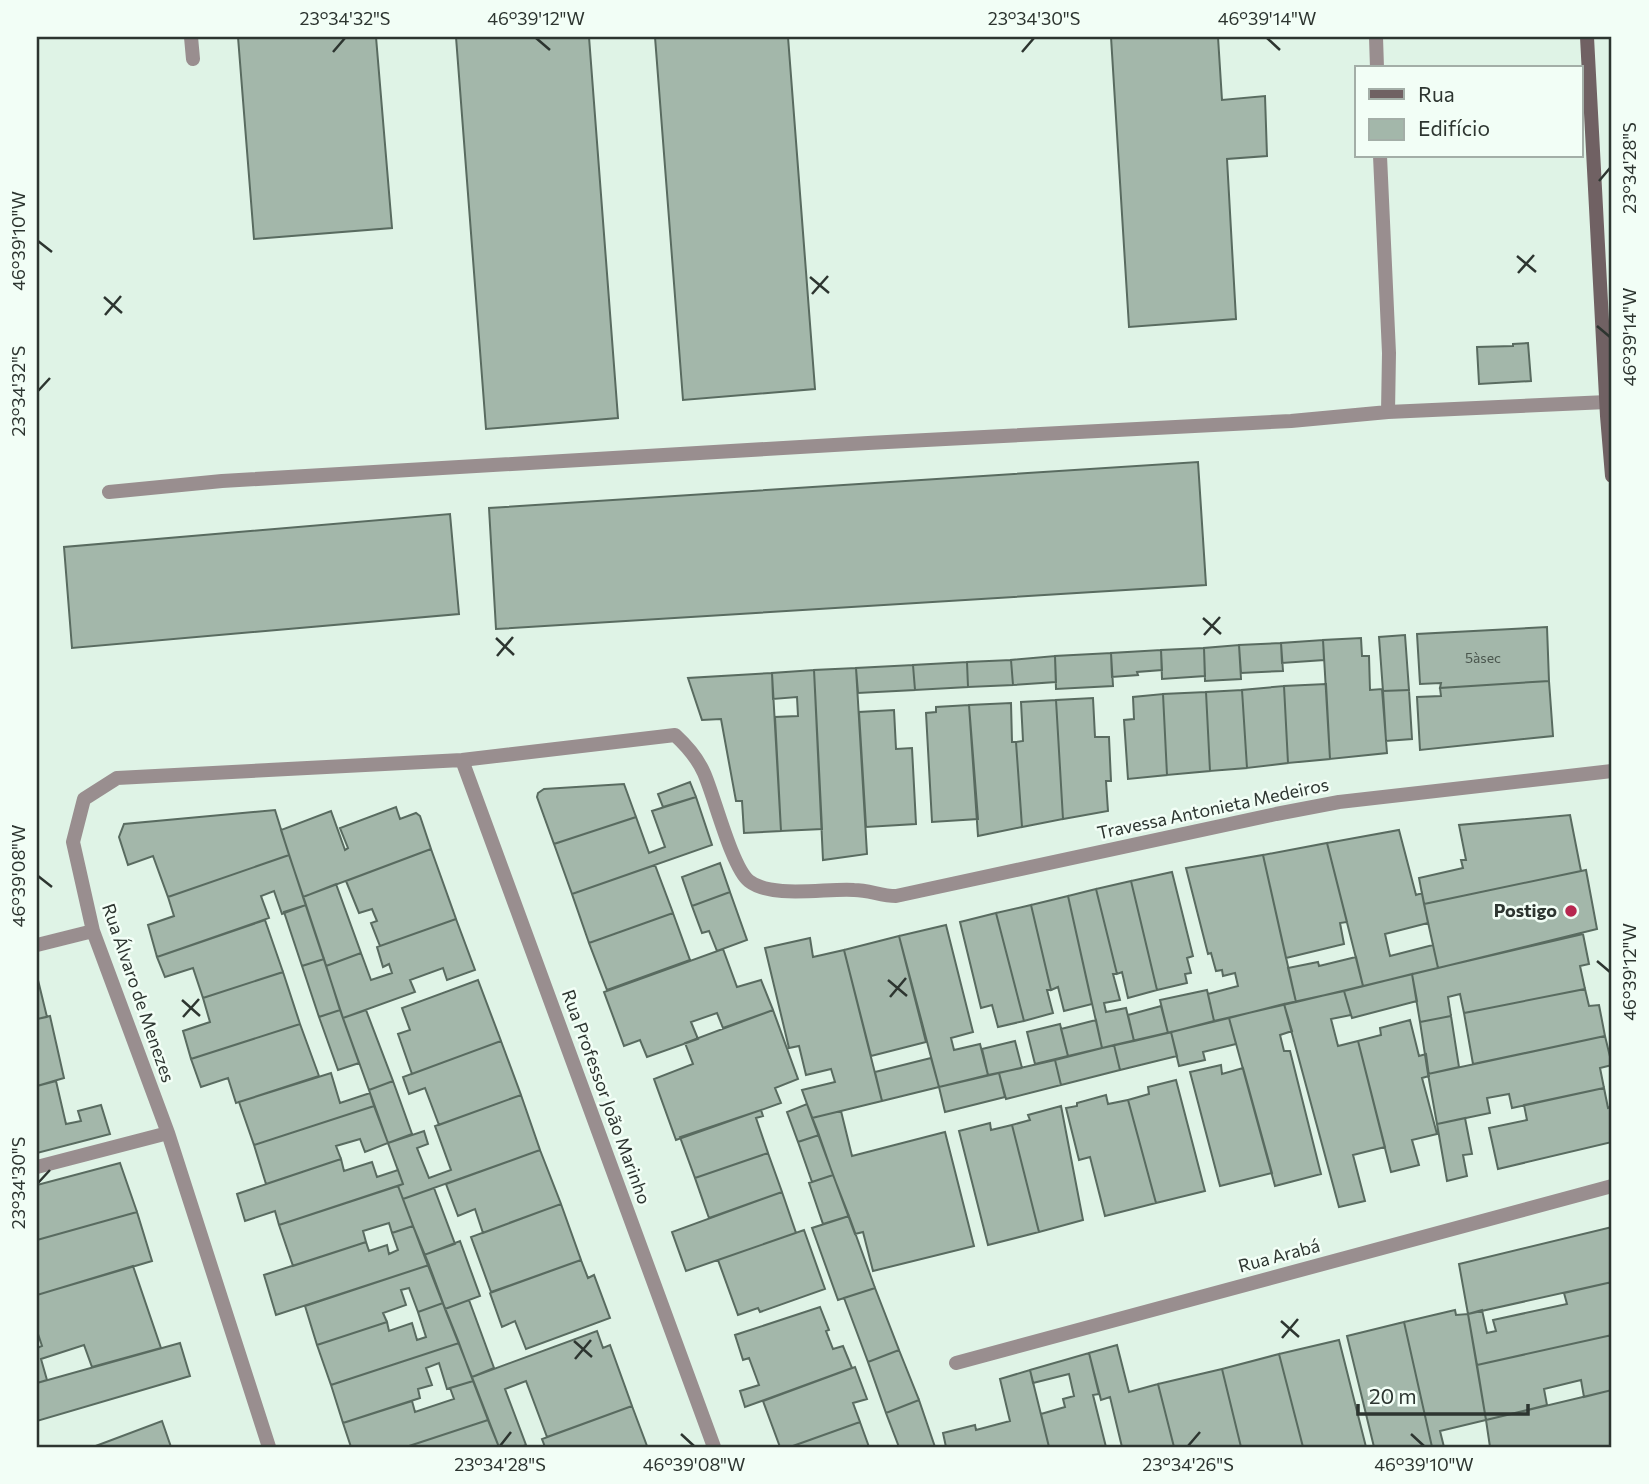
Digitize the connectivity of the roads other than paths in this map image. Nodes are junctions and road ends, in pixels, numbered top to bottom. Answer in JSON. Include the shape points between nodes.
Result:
{"nodes":[{"id":1,"x":191,"y":37,"type":"edge"},
{"id":2,"x":1376,"y":37,"type":"edge"},
{"id":3,"x":1587,"y":37,"type":"edge"},
{"id":4,"x":192,"y":59,"type":"dead end"},
{"id":5,"x":1377,"y":66,"type":"edge"},
{"id":6,"x":1380,"y":158,"type":"edge"},
{"id":7,"x":1609,"y":411,"type":"edge"},
{"id":8,"x":1388,"y":412,"type":"junction"},
{"id":9,"x":1612,"y":476,"type":"edge"},
{"id":10,"x":108,"y":492,"type":"dead end"},
{"id":11,"x":675,"y":735,"type":"joint"},
{"id":12,"x":462,"y":760,"type":"junction"},
{"id":13,"x":1612,"y":771,"type":"edge"},
{"id":14,"x":93,"y":930,"type":"junction"},
{"id":15,"x":37,"y":945,"type":"edge"},
{"id":16,"x":167,"y":1133,"type":"junction"},
{"id":17,"x":37,"y":1167,"type":"edge"},
{"id":18,"x":1612,"y":1186,"type":"edge"},
{"id":19,"x":956,"y":1363,"type":"dead end"},
{"id":20,"x":269,"y":1447,"type":"edge"},
{"id":21,"x":714,"y":1447,"type":"edge"}],
"edges":[{"from":1,"to":4,"type":"street"},
{"from":2,"to":5,"type":"street"},
{"from":3,"to":7,"type":"street"},
{"from":6,"to":8,"type":"street"},
{"from":7,"to":8,"type":"street"},
{"from":7,"to":9,"type":"street"},
{"from":8,"to":10,"type":"street","via":[[222,481]]},
{"from":11,"to":12,"type":"street","name":"Rua Álvaro de Menezes"},
{"from":11,"to":13,"type":"street","name":"Travessa Antonieta Medeiros","via":[[704,772],[734,855],[749,881],[786,891],[853,889],[896,896],[1339,802]]},
{"from":12,"to":14,"type":"street","name":"Rua Álvaro de Menezes","via":[[117,778],[84,799],[73,842]]},
{"from":12,"to":21,"type":"street","name":"Rua Professor João Marinho"},
{"from":14,"to":15,"type":"street"},
{"from":14,"to":16,"type":"street","name":"Rua Álvaro de Menezes"},
{"from":16,"to":17,"type":"street"},
{"from":16,"to":20,"type":"street","name":"Rua Álvaro de Menezes"},
{"from":18,"to":19,"type":"street","name":"Rua Arabá"}]}
